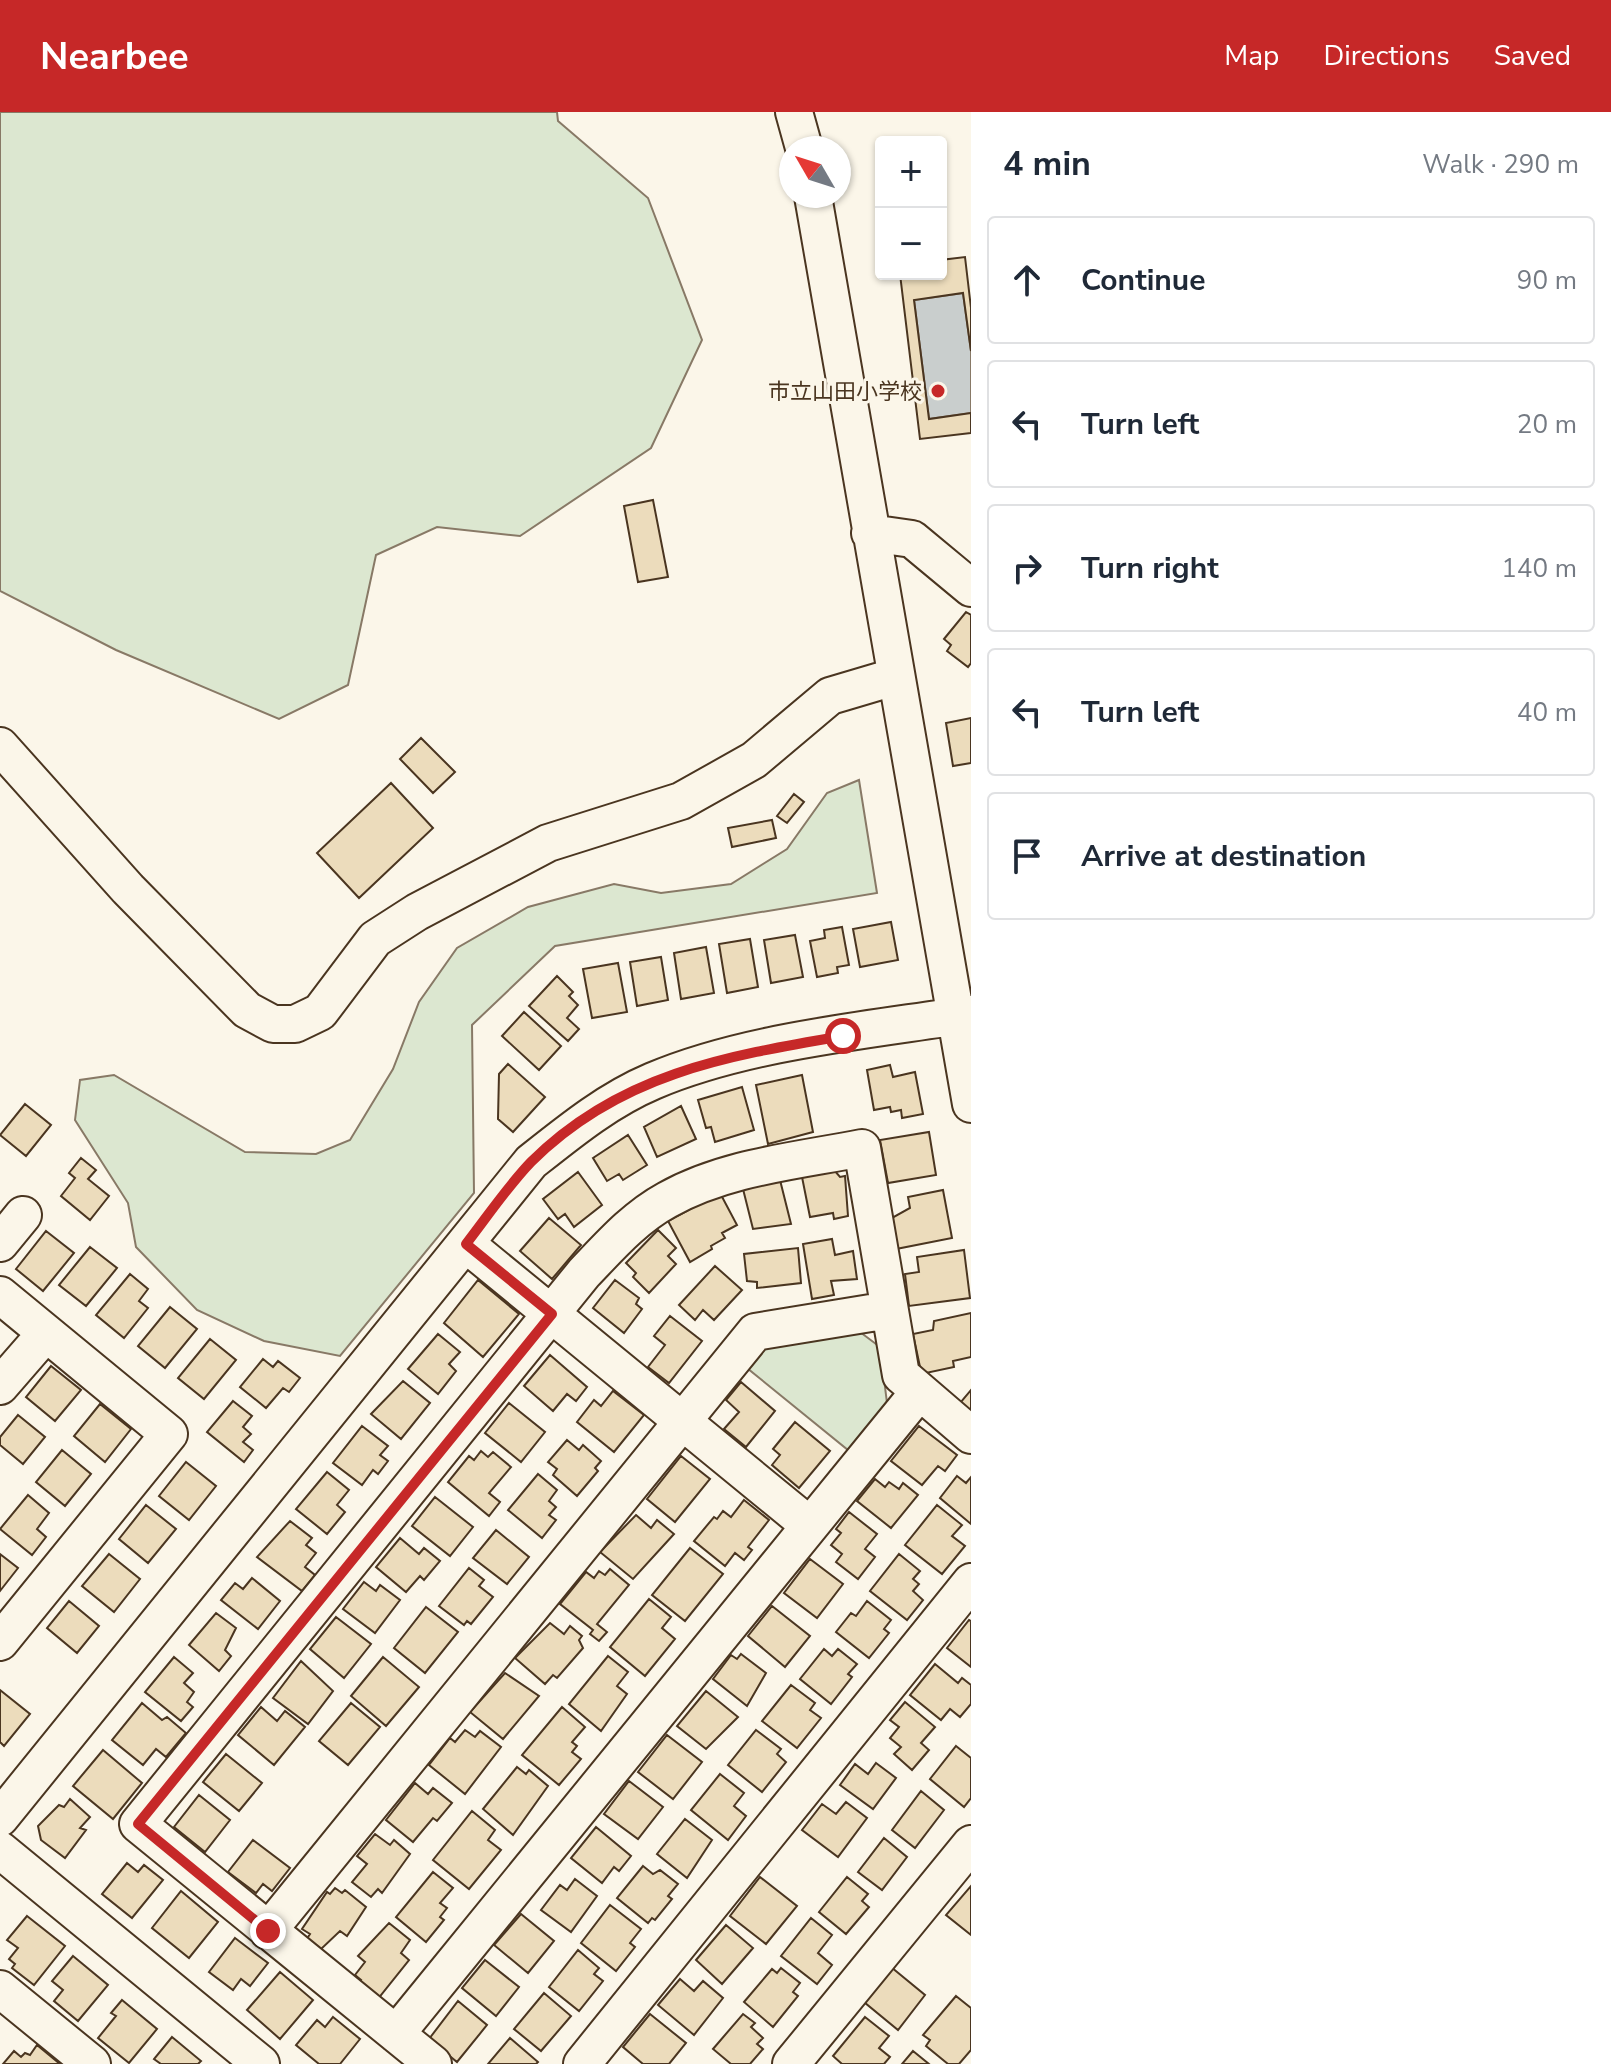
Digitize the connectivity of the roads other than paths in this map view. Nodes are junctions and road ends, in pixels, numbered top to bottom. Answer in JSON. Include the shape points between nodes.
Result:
{"nodes":[{"id":1,"x":794,"y":112,"type":"edge"},
{"id":2,"x":801,"y":136,"type":"edge"},
{"id":3,"x":815,"y":208,"type":"edge"},
{"id":4,"x":870,"y":533,"type":"junction"},
{"id":5,"x":971,"y":588,"type":"edge"},
{"id":6,"x":894,"y":677,"type":"junction"},
{"id":7,"x":0,"y":746,"type":"edge"},
{"id":8,"x":963,"y":1016,"type":"edge"},
{"id":9,"x":971,"y":1104,"type":"edge"},
{"id":10,"x":23,"y":1215,"type":"dead end"},
{"id":11,"x":0,"y":1243,"type":"edge"},
{"id":12,"x":466,"y":1244,"type":"junction"},
{"id":13,"x":0,"y":1295,"type":"edge"},
{"id":14,"x":889,"y":1310,"type":"junction"},
{"id":15,"x":552,"y":1314,"type":"junction"},
{"id":16,"x":46,"y":1333,"type":"junction"},
{"id":17,"x":0,"y":1386,"type":"edge"},
{"id":18,"x":919,"y":1392,"type":"junction"},
{"id":19,"x":684,"y":1421,"type":"junction"},
{"id":20,"x":971,"y":1435,"type":"edge"},
{"id":21,"x":809,"y":1525,"type":"junction"},
{"id":22,"x":971,"y":1582,"type":"edge"},
{"id":23,"x":0,"y":1642,"type":"edge"},
{"id":24,"x":0,"y":1818,"type":"edge"},
{"id":25,"x":971,"y":1844,"type":"edge"},
{"id":26,"x":0,"y":1850,"type":"edge"},
{"id":27,"x":268,"y":1931,"type":"junction"},
{"id":28,"x":0,"y":1989,"type":"edge"},
{"id":29,"x":396,"y":2034,"type":"junction"},
{"id":30,"x":92,"y":2064,"type":"edge"},
{"id":31,"x":261,"y":2064,"type":"edge"},
{"id":32,"x":433,"y":2064,"type":"edge"},
{"id":33,"x":582,"y":2064,"type":"edge"},
{"id":34,"x":791,"y":2064,"type":"edge"}],
"edges":[{"from":1,"to":2,"type":"street"},
{"from":3,"to":4,"type":"street"},
{"from":4,"to":5,"type":"street","via":[[912,539]]},
{"from":4,"to":6,"type":"street"},
{"from":6,"to":7,"type":"street","via":[[830,696],[754,760],[681,801],[548,843],[417,912],[375,939],[320,1012],[295,1024],[273,1024],[247,1010],[128,889]]},
{"from":6,"to":8,"type":"street"},
{"from":8,"to":9,"type":"street"},
{"from":8,"to":12,"type":"street","via":[[725,1056],[653,1081],[594,1112],[531,1162]]},
{"from":10,"to":11,"type":"street"},
{"from":12,"to":15,"type":"street"},
{"from":12,"to":24,"type":"street"},
{"from":13,"to":16,"type":"street"},
{"from":14,"to":15,"type":"street","via":[[862,1148],[725,1175],[666,1200],[626,1230]]},
{"from":14,"to":18,"type":"street","via":[[901,1375]]},
{"from":14,"to":19,"type":"street","via":[[755,1332]]},
{"from":15,"to":19,"type":"street"},
{"from":15,"to":27,"type":"street","via":[[138,1824]]},
{"from":16,"to":17,"type":"street"},
{"from":16,"to":23,"type":"street","via":[[169,1434]]},
{"from":18,"to":20,"type":"street"},
{"from":18,"to":21,"type":"street"},
{"from":19,"to":21,"type":"street"},
{"from":19,"to":27,"type":"street"},
{"from":21,"to":29,"type":"street"},
{"from":22,"to":33,"type":"street"},
{"from":25,"to":34,"type":"street"},
{"from":26,"to":31,"type":"street"},
{"from":27,"to":29,"type":"street"},
{"from":28,"to":30,"type":"street"},
{"from":29,"to":32,"type":"street"}]}
